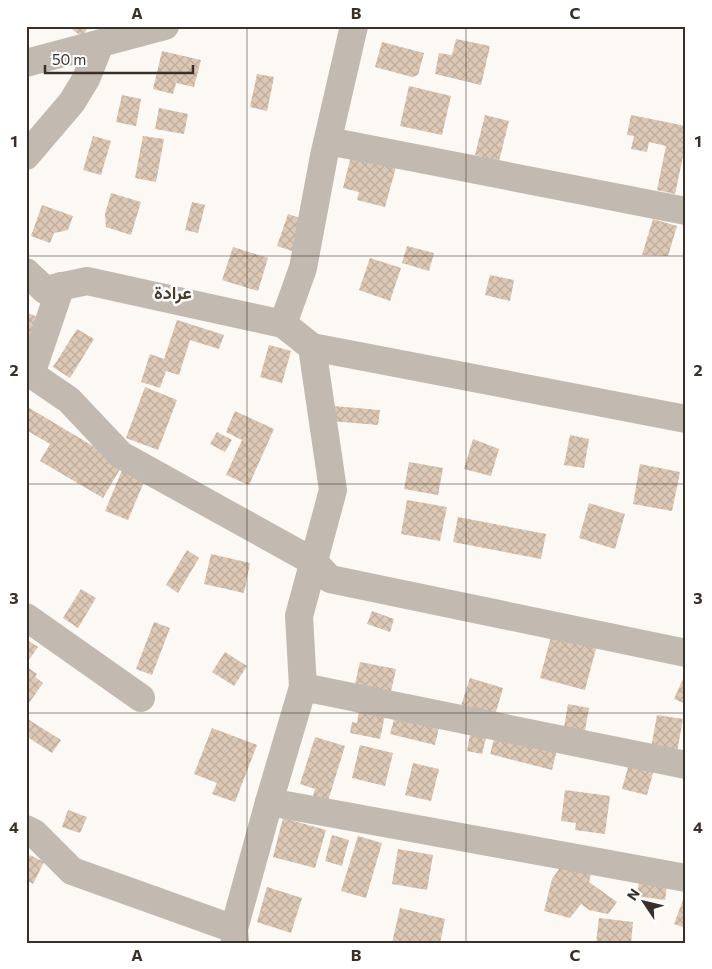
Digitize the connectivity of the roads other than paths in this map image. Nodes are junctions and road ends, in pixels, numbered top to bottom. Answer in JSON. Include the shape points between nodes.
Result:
{"nodes":[{"id":1,"x":354,"y":26,"type":"edge"},
{"id":2,"x":154,"y":28,"type":"edge"},
{"id":3,"x":100,"y":44,"type":"junction"},
{"id":4,"x":26,"y":63,"type":"edge"},
{"id":5,"x":328,"y":141,"type":"junction"},
{"id":6,"x":26,"y":156,"type":"edge"},
{"id":7,"x":686,"y":211,"type":"edge"},
{"id":8,"x":26,"y":272,"type":"edge"},
{"id":9,"x":61,"y":286,"type":"junction"},
{"id":10,"x":283,"y":324,"type":"junction"},
{"id":11,"x":312,"y":347,"type":"junction"},
{"id":12,"x":29,"y":377,"type":"edge"},
{"id":13,"x":686,"y":419,"type":"edge"},
{"id":14,"x":314,"y":562,"type":"junction"},
{"id":15,"x":26,"y":617,"type":"edge"},
{"id":16,"x":686,"y":653,"type":"edge"},
{"id":17,"x":302,"y":687,"type":"junction"},
{"id":18,"x":141,"y":698,"type":"dead end"},
{"id":19,"x":686,"y":765,"type":"edge"},
{"id":20,"x":269,"y":802,"type":"junction"},
{"id":21,"x":26,"y":829,"type":"edge"},
{"id":22,"x":686,"y":878,"type":"edge"},
{"id":23,"x":235,"y":936,"type":"edge"}],
"edges":[{"from":1,"to":5,"type":"street"},
{"from":2,"to":3,"type":"street"},
{"from":3,"to":4,"type":"street"},
{"from":3,"to":6,"type":"street","via":[[86,79],[72,102]]},
{"from":5,"to":7,"type":"street"},
{"from":5,"to":10,"type":"street","via":[[303,268]]},
{"from":8,"to":9,"type":"street","via":[[45,290]]},
{"from":9,"to":10,"type":"street","via":[[87,281]]},
{"from":9,"to":12,"type":"street"},
{"from":10,"to":11,"type":"street"},
{"from":11,"to":13,"type":"street"},
{"from":11,"to":14,"type":"street","via":[[334,490]]},
{"from":12,"to":14,"type":"street","via":[[69,400],[121,454]]},
{"from":14,"to":16,"type":"street","via":[[330,578]]},
{"from":14,"to":17,"type":"street","via":[[299,616]]},
{"from":15,"to":18,"type":"street"},
{"from":17,"to":19,"type":"street"},
{"from":17,"to":20,"type":"street"},
{"from":20,"to":22,"type":"street"},
{"from":20,"to":23,"type":"street"},
{"from":21,"to":23,"type":"street","via":[[72,871]]}]}
